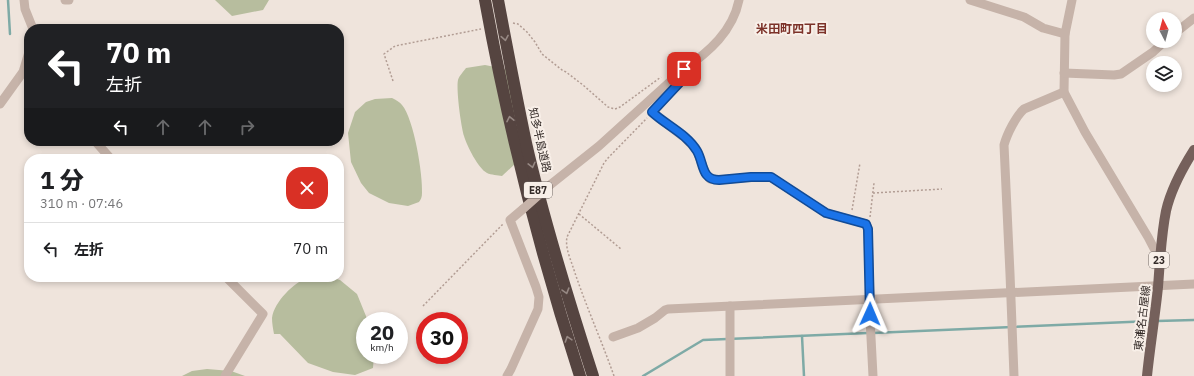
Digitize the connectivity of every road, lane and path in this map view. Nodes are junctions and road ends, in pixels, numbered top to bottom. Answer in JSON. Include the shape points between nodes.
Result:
{"nodes":[{"id":1,"x":24,"y":0,"type":"edge"},
{"id":2,"x":65,"y":0,"type":"edge"},
{"id":3,"x":69,"y":0,"type":"edge"},
{"id":4,"x":485,"y":0,"type":"edge"},
{"id":5,"x":498,"y":0,"type":"edge"},
{"id":6,"x":739,"y":0,"type":"edge"},
{"id":7,"x":970,"y":0,"type":"edge"},
{"id":8,"x":1072,"y":0,"type":"edge"},
{"id":9,"x":1194,"y":18,"type":"edge"},
{"id":10,"x":509,"y":23,"type":"dead end"},
{"id":11,"x":31,"y":24,"type":"edge"},
{"id":12,"x":1182,"y":27,"type":"edge"},
{"id":13,"x":483,"y":29,"type":"dead end"},
{"id":14,"x":1065,"y":34,"type":"junction"},
{"id":15,"x":1158,"y":48,"type":"edge"},
{"id":16,"x":24,"y":69,"type":"edge"},
{"id":17,"x":684,"y":69,"type":"junction"},
{"id":18,"x":1064,"y":73,"type":"junction"},
{"id":19,"x":662,"y":76,"type":"dead end"},
{"id":20,"x":393,"y":81,"type":"dead end"},
{"id":21,"x":1064,"y":92,"type":"junction"},
{"id":22,"x":0,"y":104,"type":"edge"},
{"id":23,"x":652,"y":112,"type":"junction"},
{"id":24,"x":99,"y":146,"type":"edge"},
{"id":25,"x":1194,"y":150,"type":"edge"},
{"id":26,"x":107,"y":154,"type":"edge"},
{"id":27,"x":860,"y":163,"type":"dead end"},
{"id":28,"x":874,"y":183,"type":"dead end"},
{"id":29,"x":942,"y":189,"type":"dead end"},
{"id":30,"x":873,"y":193,"type":"junction"},
{"id":31,"x":579,"y":214,"type":"junction"},
{"id":32,"x":510,"y":220,"type":"junction"},
{"id":33,"x":851,"y":220,"type":"junction"},
{"id":34,"x":866,"y":224,"type":"junction"},
{"id":35,"x":621,"y":249,"type":"dead end"},
{"id":36,"x":1160,"y":258,"type":"junction"},
{"id":37,"x":231,"y":282,"type":"edge"},
{"id":38,"x":1194,"y":284,"type":"edge"},
{"id":39,"x":1158,"y":286,"type":"junction"},
{"id":40,"x":1011,"y":293,"type":"junction"},
{"id":41,"x":870,"y":299,"type":"junction"},
{"id":42,"x":423,"y":306,"type":"dead end"},
{"id":43,"x":730,"y":306,"type":"junction"},
{"id":44,"x":613,"y":337,"type":"dead end"},
{"id":45,"x":225,"y":376,"type":"edge"},
{"id":46,"x":507,"y":376,"type":"edge"},
{"id":47,"x":580,"y":376,"type":"edge"},
{"id":48,"x":593,"y":376,"type":"edge"},
{"id":49,"x":614,"y":376,"type":"edge"},
{"id":50,"x":730,"y":376,"type":"edge"},
{"id":51,"x":873,"y":376,"type":"edge"},
{"id":52,"x":1014,"y":376,"type":"edge"},
{"id":53,"x":1147,"y":376,"type":"edge"}],
"edges":[{"from":1,"to":11,"type":"street"},
{"from":2,"to":3,"type":"street"},
{"from":47,"to":4,"type":"highway","number":"E87","one_way":true,"via":[[536,232]]},
{"from":5,"to":48,"type":"highway","name":"知多半島道路","number":"E87","one_way":true,"via":[[526,143],[548,230]]},
{"from":6,"to":17,"type":"street","via":[[731,24],[718,41]]},
{"from":7,"to":14,"type":"street","via":[[1024,17],[1043,28]]},
{"from":8,"to":14,"type":"street"},
{"from":9,"to":12,"type":"street"},
{"from":10,"to":19,"type":"path","via":[[515,23],[527,32],[542,54],[608,107],[620,107]]},
{"from":13,"to":20,"type":"path","via":[[395,46],[384,54]]},
{"from":14,"to":18,"type":"street"},
{"from":15,"to":18,"type":"street","via":[[1121,74]]},
{"from":16,"to":22,"type":"street"},
{"from":17,"to":23,"type":"street","via":[[682,80]]},
{"from":17,"to":32,"type":"street","bridge":true,"via":[[599,146]]},
{"from":18,"to":21,"type":"street"},
{"from":21,"to":36,"type":"street"},
{"from":21,"to":40,"type":"street","via":[[1024,109],[1005,139]]},
{"from":23,"to":31,"type":"path","via":[[608,158]]},
{"from":23,"to":33,"type":"street","via":[[696,149],[710,179],[771,177],[826,213]]},
{"from":24,"to":26,"type":"street"},
{"from":25,"to":36,"type":"main road","name":"東浦名古屋線","number":"23","via":[[1175,184],[1166,210]]},
{"from":27,"to":33,"type":"path"},
{"from":28,"to":30,"type":"path"},
{"from":29,"to":30,"type":"path"},
{"from":30,"to":34,"type":"path","via":[[870,217]]},
{"from":31,"to":35,"type":"path"},
{"from":31,"to":49,"type":"path","via":[[567,237],[567,246],[580,288]]},
{"from":32,"to":42,"type":"path"},
{"from":32,"to":46,"type":"street","via":[[536,287],[539,302]]},
{"from":33,"to":34,"type":"street"},
{"from":34,"to":41,"type":"street"},
{"from":36,"to":39,"type":"main road","name":"東浦名古屋線","number":"23"},
{"from":37,"to":45,"type":"street","via":[[263,314]]},
{"from":38,"to":39,"type":"street"},
{"from":39,"to":40,"type":"street"},
{"from":39,"to":53,"type":"main road","name":"東浦名古屋線","number":"23"},
{"from":40,"to":41,"type":"street"},
{"from":40,"to":52,"type":"street"},
{"from":41,"to":43,"type":"street"},
{"from":41,"to":51,"type":"street"},
{"from":43,"to":44,"type":"street","via":[[668,309],[638,328]]},
{"from":43,"to":50,"type":"street"}]}
